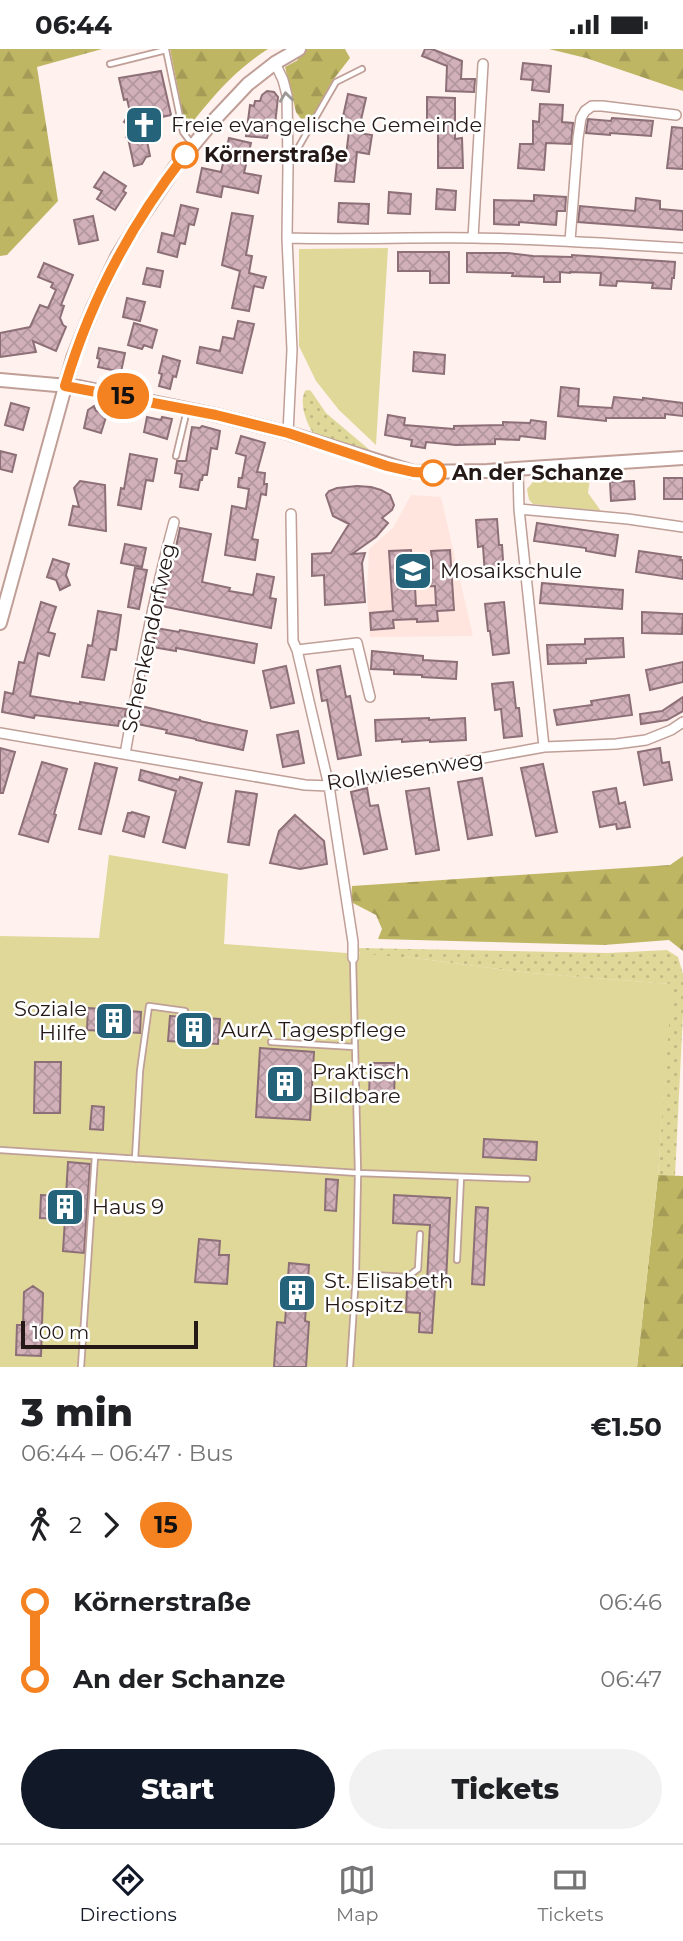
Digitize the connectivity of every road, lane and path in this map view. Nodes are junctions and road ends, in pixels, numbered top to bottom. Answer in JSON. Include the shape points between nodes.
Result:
{"nodes":[{"id":1,"x":295,"y":51,"type":"edge"},
{"id":2,"x":275,"y":63,"type":"junction"},
{"id":3,"x":110,"y":64,"type":"dead end"},
{"id":4,"x":483,"y":64,"type":"dead end"},
{"id":5,"x":362,"y":69,"type":"dead end"},
{"id":6,"x":676,"y":115,"type":"dead end"},
{"id":7,"x":193,"y":145,"type":"junction"},
{"id":8,"x":288,"y":166,"type":"junction"},
{"id":9,"x":287,"y":238,"type":"junction"},
{"id":10,"x":473,"y":238,"type":"junction"},
{"id":11,"x":570,"y":241,"type":"junction"},
{"id":12,"x":683,"y":249,"type":"edge"},
{"id":13,"x":0,"y":380,"type":"edge"},
{"id":14,"x":65,"y":386,"type":"junction"},
{"id":15,"x":188,"y":409,"type":"junction"},
{"id":16,"x":288,"y":433,"type":"junction"},
{"id":17,"x":176,"y":456,"type":"dead end"},
{"id":18,"x":683,"y":458,"type":"edge"},
{"id":19,"x":518,"y":468,"type":"junction"},
{"id":20,"x":519,"y":509,"type":"junction"},
{"id":21,"x":291,"y":514,"type":"dead end"},
{"id":22,"x":174,"y":522,"type":"dead end"},
{"id":23,"x":683,"y":527,"type":"edge"},
{"id":24,"x":0,"y":624,"type":"edge"},
{"id":25,"x":297,"y":650,"type":"junction"},
{"id":26,"x":370,"y":697,"type":"dead end"},
{"id":27,"x":683,"y":722,"type":"edge"},
{"id":28,"x":0,"y":733,"type":"edge"},
{"id":29,"x":544,"y":747,"type":"junction"},
{"id":30,"x":125,"y":754,"type":"junction"},
{"id":31,"x":329,"y":786,"type":"junction"},
{"id":32,"x":353,"y":958,"type":"joint"},
{"id":33,"x":185,"y":1011,"type":"dead end"},
{"id":34,"x":271,"y":1042,"type":"dead end"},
{"id":35,"x":355,"y":1047,"type":"junction"},
{"id":36,"x":0,"y":1150,"type":"edge"},
{"id":37,"x":95,"y":1156,"type":"junction"},
{"id":38,"x":135,"y":1159,"type":"junction"},
{"id":39,"x":358,"y":1173,"type":"junction"},
{"id":40,"x":461,"y":1177,"type":"junction"},
{"id":41,"x":527,"y":1179,"type":"dead end"},
{"id":42,"x":420,"y":1234,"type":"dead end"},
{"id":43,"x":457,"y":1260,"type":"dead end"},
{"id":44,"x":356,"y":1274,"type":"junction"},
{"id":45,"x":81,"y":1367,"type":"edge"},
{"id":46,"x":350,"y":1367,"type":"edge"}],
"edges":[{"from":1,"to":2,"type":"main road"},
{"from":2,"to":7,"type":"main road","via":[[248,84]]},
{"from":8,"to":2,"type":"street","one_way":true,"via":[[287,95]]},
{"from":3,"to":7,"type":"lane","via":[[166,50],[183,132]]},
{"from":4,"to":10,"type":"street"},
{"from":5,"to":8,"type":"lane","via":[[336,82]]},
{"from":6,"to":11,"type":"street","via":[[602,106],[585,111],[578,138]]},
{"from":7,"to":14,"type":"main road","via":[[113,265]]},
{"from":8,"to":9,"type":"street"},
{"from":9,"to":10,"type":"street"},
{"from":9,"to":16,"type":"street","via":[[292,350]]},
{"from":10,"to":11,"type":"street"},
{"from":11,"to":12,"type":"street"},
{"from":13,"to":14,"type":"main road"},
{"from":14,"to":15,"type":"main road"},
{"from":14,"to":24,"type":"main road"},
{"from":15,"to":16,"type":"main road"},
{"from":15,"to":17,"type":"lane"},
{"from":16,"to":19,"type":"main road","via":[[413,472]]},
{"from":18,"to":19,"type":"main road"},
{"from":19,"to":20,"type":"street"},
{"from":20,"to":23,"type":"street"},
{"from":20,"to":29,"type":"street"},
{"from":21,"to":25,"type":"street","via":[[293,641]]},
{"from":22,"to":30,"type":"street","name":"Schenkendorfweg"},
{"from":25,"to":26,"type":"street","via":[[357,643]]},
{"from":25,"to":31,"type":"street"},
{"from":27,"to":29,"type":"street","name":"Rollwiesenweg","via":[[646,740]]},
{"from":28,"to":30,"type":"street","name":"Rollwiesenweg"},
{"from":29,"to":31,"type":"street","name":"Rollwiesenweg"},
{"from":30,"to":31,"type":"street","name":"Rollwiesenweg"},
{"from":31,"to":32,"type":"street"},
{"from":32,"to":35,"type":"lane"},
{"from":33,"to":38,"type":"lane","via":[[149,1006]]},
{"from":34,"to":35,"type":"lane"},
{"from":35,"to":39,"type":"lane"},
{"from":36,"to":37,"type":"lane"},
{"from":37,"to":38,"type":"lane"},
{"from":37,"to":45,"type":"lane"},
{"from":38,"to":39,"type":"lane"},
{"from":39,"to":40,"type":"lane"},
{"from":39,"to":44,"type":"lane"},
{"from":40,"to":41,"type":"lane"},
{"from":40,"to":43,"type":"lane"},
{"from":42,"to":44,"type":"lane","via":[[418,1269],[407,1277]]},
{"from":44,"to":46,"type":"lane"}]}
